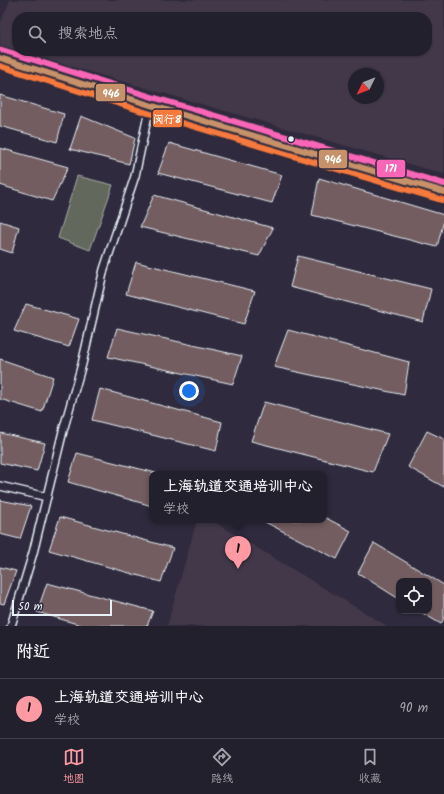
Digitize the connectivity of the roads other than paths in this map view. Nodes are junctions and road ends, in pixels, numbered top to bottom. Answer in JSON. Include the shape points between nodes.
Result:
{"nodes":[{"id":1,"x":0,"y":58,"type":"edge"},
{"id":2,"x":150,"y":105,"type":"junction"},
{"id":3,"x":444,"y":192,"type":"edge"},
{"id":4,"x":0,"y":486,"type":"edge"},
{"id":5,"x":47,"y":497,"type":"junction"},
{"id":6,"x":11,"y":626,"type":"edge"}],
"edges":[{"from":1,"to":2,"type":"street"},
{"from":2,"to":3,"type":"street"},
{"from":2,"to":5,"type":"lane","via":[[135,176],[104,269]]},
{"from":4,"to":5,"type":"lane"},
{"from":5,"to":6,"type":"lane"}]}
